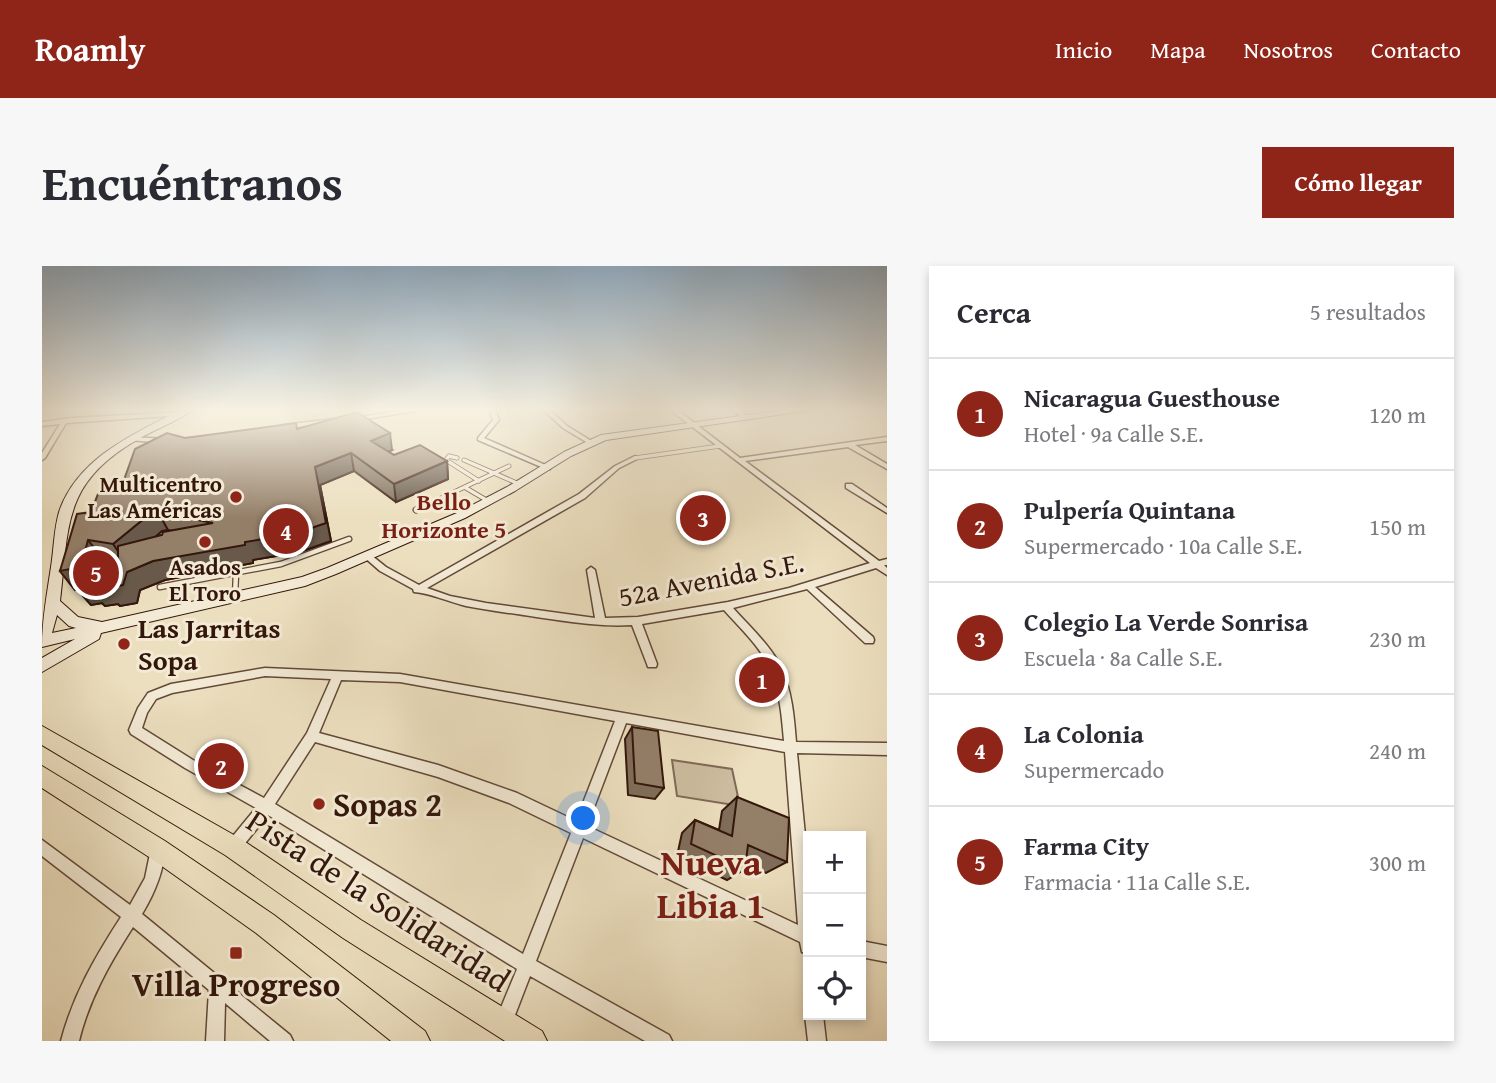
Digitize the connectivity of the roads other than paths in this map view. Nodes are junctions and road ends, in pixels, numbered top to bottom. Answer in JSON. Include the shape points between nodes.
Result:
{"nodes":[{"id":1,"x":123,"y":445,"type":"edge"},
{"id":2,"x":494,"y":445,"type":"edge"},
{"id":3,"x":582,"y":445,"type":"edge"},
{"id":4,"x":840,"y":445,"type":"edge"},
{"id":5,"x":850,"y":445,"type":"edge"},
{"id":6,"x":720,"y":446,"type":"joint"},
{"id":7,"x":457,"y":457,"type":"dead end"},
{"id":8,"x":635,"y":458,"type":"joint"},
{"id":9,"x":464,"y":460,"type":"dead end"},
{"id":10,"x":738,"y":460,"type":"junction"},
{"id":11,"x":509,"y":466,"type":"dead end"},
{"id":12,"x":887,"y":467,"type":"edge"},
{"id":13,"x":548,"y":468,"type":"junction"},
{"id":14,"x":496,"y":473,"type":"junction"},
{"id":15,"x":479,"y":481,"type":"junction"},
{"id":16,"x":519,"y":484,"type":"junction"},
{"id":17,"x":849,"y":486,"type":"dead end"},
{"id":18,"x":466,"y":488,"type":"junction"},
{"id":19,"x":488,"y":500,"type":"junction"},
{"id":20,"x":416,"y":510,"type":"dead end"},
{"id":21,"x":887,"y":511,"type":"edge"},
{"id":22,"x":349,"y":539,"type":"dead end"},
{"id":23,"x":368,"y":557,"type":"junction"},
{"id":24,"x":882,"y":563,"type":"edge"},
{"id":25,"x":591,"y":570,"type":"dead end"},
{"id":26,"x":887,"y":572,"type":"edge"},
{"id":27,"x":236,"y":573,"type":"junction"},
{"id":28,"x":808,"y":586,"type":"junction"},
{"id":29,"x":160,"y":587,"type":"dead end"},
{"id":30,"x":417,"y":590,"type":"junction"},
{"id":31,"x":235,"y":596,"type":"junction"},
{"id":32,"x":53,"y":603,"type":"junction"},
{"id":33,"x":725,"y":605,"type":"junction"},
{"id":34,"x":601,"y":621,"type":"junction"},
{"id":35,"x":636,"y":621,"type":"junction"},
{"id":36,"x":119,"y":625,"type":"junction"},
{"id":37,"x":47,"y":639,"type":"edge"},
{"id":38,"x":869,"y":640,"type":"dead end"},
{"id":39,"x":42,"y":659,"type":"edge"},
{"id":40,"x":652,"y":664,"type":"dead end"},
{"id":41,"x":42,"y":666,"type":"edge"},
{"id":42,"x":338,"y":675,"type":"junction"},
{"id":43,"x":623,"y":717,"type":"junction"},
{"id":44,"x":42,"y":735,"type":"edge"},
{"id":45,"x":312,"y":736,"type":"junction"},
{"id":46,"x":789,"y":747,"type":"junction"},
{"id":47,"x":887,"y":750,"type":"edge"},
{"id":48,"x":42,"y":776,"type":"edge"},
{"id":49,"x":266,"y":806,"type":"junction"},
{"id":50,"x":578,"y":831,"type":"junction"},
{"id":51,"x":42,"y":847,"type":"edge"},
{"id":52,"x":233,"y":847,"type":"junction"},
{"id":53,"x":157,"y":849,"type":"junction"},
{"id":54,"x":804,"y":894,"type":"edge"},
{"id":55,"x":132,"y":916,"type":"junction"},
{"id":56,"x":803,"y":936,"type":"edge"},
{"id":57,"x":866,"y":950,"type":"edge"},
{"id":58,"x":887,"y":954,"type":"edge"},
{"id":59,"x":526,"y":965,"type":"junction"},
{"id":60,"x":217,"y":988,"type":"junction"},
{"id":61,"x":815,"y":1020,"type":"edge"},
{"id":62,"x":504,"y":1022,"type":"junction"},
{"id":63,"x":70,"y":1041,"type":"edge"},
{"id":64,"x":215,"y":1041,"type":"edge"},
{"id":65,"x":284,"y":1041,"type":"edge"},
{"id":66,"x":415,"y":1041,"type":"edge"},
{"id":67,"x":532,"y":1041,"type":"edge"},
{"id":68,"x":663,"y":1041,"type":"edge"},
{"id":69,"x":817,"y":1041,"type":"edge"}],
"edges":[{"from":1,"to":32,"type":"street","via":[[96,465],[68,504]]},
{"from":2,"to":13,"type":"street"},
{"from":3,"to":13,"type":"street"},
{"from":4,"to":10,"type":"street"},
{"from":5,"to":12,"type":"street"},
{"from":6,"to":8,"type":"lane"},
{"from":6,"to":10,"type":"street"},
{"from":7,"to":15,"type":"lane","via":[[446,460]]},
{"from":8,"to":30,"type":"street","via":[[582,496]]},
{"from":9,"to":14,"type":"lane"},
{"from":10,"to":24,"type":"street"},
{"from":11,"to":14,"type":"lane"},
{"from":13,"to":16,"type":"street"},
{"from":14,"to":15,"type":"lane"},
{"from":14,"to":16,"type":"lane"},
{"from":15,"to":18,"type":"lane"},
{"from":16,"to":19,"type":"street"},
{"from":17,"to":21,"type":"street"},
{"from":18,"to":19,"type":"lane"},
{"from":18,"to":20,"type":"lane"},
{"from":19,"to":23,"type":"street"},
{"from":22,"to":27,"type":"lane"},
{"from":23,"to":30,"type":"street","name":"52a Avenida S.E."},
{"from":23,"to":31,"type":"street","via":[[305,581]]},
{"from":24,"to":26,"type":"street"},
{"from":24,"to":28,"type":"street","name":"52a Avenida S.E."},
{"from":25,"to":34,"type":"street"},
{"from":27,"to":29,"type":"lane"},
{"from":27,"to":31,"type":"lane"},
{"from":28,"to":33,"type":"street","name":"52a Avenida S.E."},
{"from":28,"to":38,"type":"street"},
{"from":30,"to":34,"type":"street","name":"52a Avenida S.E.","via":[[477,605]]},
{"from":31,"to":36,"type":"street"},
{"from":32,"to":36,"type":"street","via":[[74,622]]},
{"from":32,"to":37,"type":"street"},
{"from":33,"to":35,"type":"street","name":"52a Avenida S.E."},
{"from":33,"to":46,"type":"street","via":[[776,669],[787,705]]},
{"from":34,"to":35,"type":"street","name":"52a Avenida S.E."},
{"from":35,"to":40,"type":"street"},
{"from":36,"to":37,"type":"street"},
{"from":36,"to":41,"type":"street"},
{"from":37,"to":39,"type":"street"},
{"from":42,"to":43,"type":"street","via":[[400,678]]},
{"from":42,"to":45,"type":"street"},
{"from":42,"to":49,"type":"street","via":[[265,672],[185,686],[152,696],[142,711],[135,730]]},
{"from":43,"to":46,"type":"street"},
{"from":43,"to":50,"type":"street"},
{"from":44,"to":52,"type":"main road","name":"Pista de la Solidaridad"},
{"from":45,"to":49,"type":"street"},
{"from":45,"to":50,"type":"street","via":[[438,771],[512,798]]},
{"from":46,"to":47,"type":"street"},
{"from":46,"to":54,"type":"street"},
{"from":48,"to":53,"type":"main road"},
{"from":49,"to":52,"type":"street"},
{"from":49,"to":59,"type":"street"},
{"from":50,"to":56,"type":"street"},
{"from":50,"to":59,"type":"street"},
{"from":51,"to":55,"type":"street"},
{"from":52,"to":62,"type":"main road","name":"Pista de la Solidaridad","via":[[352,929]]},
{"from":53,"to":55,"type":"street","via":[[152,879]]},
{"from":53,"to":66,"type":"main road","via":[[265,924]]},
{"from":55,"to":60,"type":"street"},
{"from":55,"to":63,"type":"street","via":[[100,964]]},
{"from":57,"to":58,"type":"street"},
{"from":59,"to":62,"type":"street"},
{"from":59,"to":68,"type":"street"},
{"from":60,"to":64,"type":"street"},
{"from":60,"to":65,"type":"street"},
{"from":61,"to":69,"type":"street"},
{"from":62,"to":67,"type":"main road","name":"Pista de la Solidaridad"}]}
